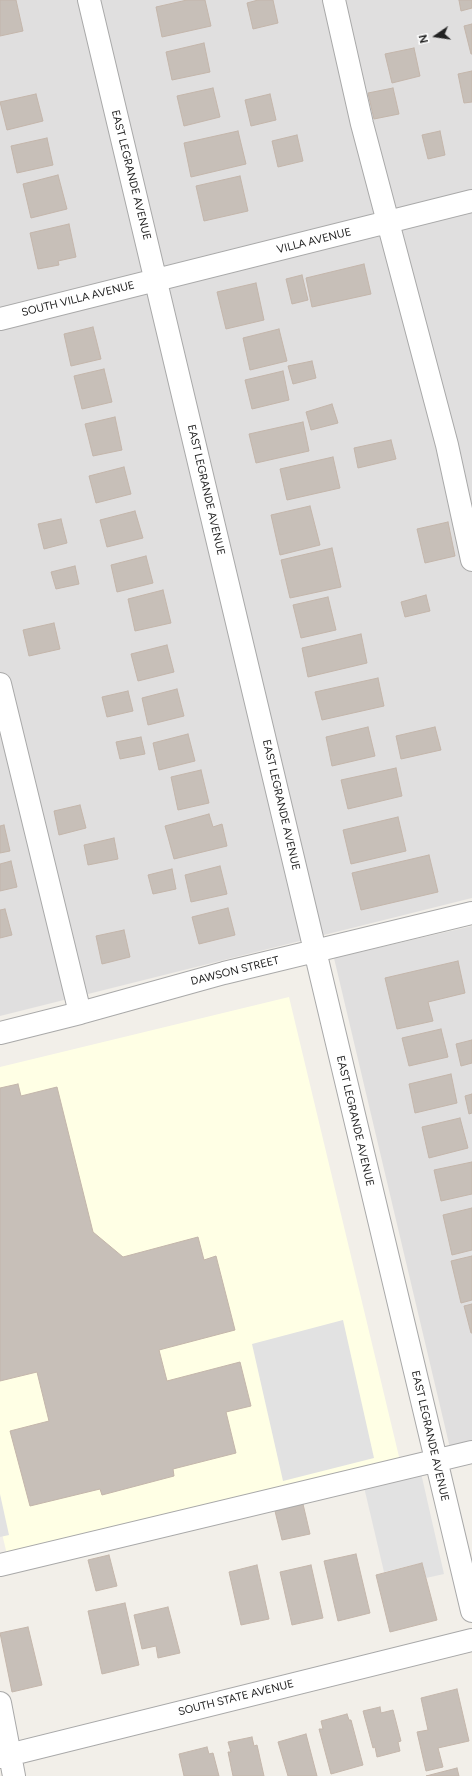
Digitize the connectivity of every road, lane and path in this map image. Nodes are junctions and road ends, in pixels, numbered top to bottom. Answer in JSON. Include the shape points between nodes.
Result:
{"nodes":[{"id":1,"x":89,"y":0,"type":"edge"},
{"id":2,"x":334,"y":0,"type":"edge"},
{"id":3,"x":472,"y":201,"type":"edge"},
{"id":4,"x":389,"y":222,"type":"junction"},
{"id":5,"x":156,"y":280,"type":"junction"},
{"id":6,"x":0,"y":319,"type":"edge"},
{"id":7,"x":472,"y":560,"type":"edge"},
{"id":8,"x":0,"y":684,"type":"edge"},
{"id":9,"x":472,"y":913,"type":"edge"},
{"id":10,"x":316,"y":952,"type":"junction"},
{"id":11,"x":80,"y":1013,"type":"junction"},
{"id":12,"x":0,"y":1033,"type":"edge"},
{"id":13,"x":472,"y":1452,"type":"edge"},
{"id":14,"x":436,"y":1461,"type":"junction"},
{"id":15,"x":0,"y":1566,"type":"edge"},
{"id":16,"x":472,"y":1611,"type":"edge"},
{"id":17,"x":472,"y":1640,"type":"edge"},
{"id":18,"x":0,"y":1703,"type":"edge"},
{"id":19,"x":4,"y":1756,"type":"edge"},
{"id":20,"x":14,"y":1776,"type":"edge"}],
"edges":[{"from":1,"to":5,"type":"street","name":"EAST LEGRANDE AVENUE"},
{"from":2,"to":4,"type":"street","via":[[362,124]]},
{"from":3,"to":4,"type":"street","name":"VILLA AVENUE"},
{"from":4,"to":5,"type":"street","name":"VILLA AVENUE"},
{"from":4,"to":7,"type":"street","via":[[447,446]]},
{"from":5,"to":6,"type":"street","name":"SOUTH VILLA AVENUE"},
{"from":5,"to":10,"type":"street","name":"EAST LEGRANDE AVENUE"},
{"from":8,"to":11,"type":"street"},
{"from":9,"to":10,"type":"street","name":"DAWSON STREET"},
{"from":10,"to":11,"type":"street","name":"DAWSON STREET","via":[[224,973]]},
{"from":10,"to":14,"type":"street","name":"EAST LEGRANDE AVENUE"},
{"from":11,"to":12,"type":"street","name":"DAWSON STREET"},
{"from":13,"to":14,"type":"street"},
{"from":14,"to":15,"type":"street"},
{"from":14,"to":16,"type":"street","name":"EAST LEGRANDE AVENUE"},
{"from":17,"to":19,"type":"street","name":"SOUTH STATE AVENUE"},
{"from":18,"to":19,"type":"street"},
{"from":19,"to":20,"type":"street"}]}
